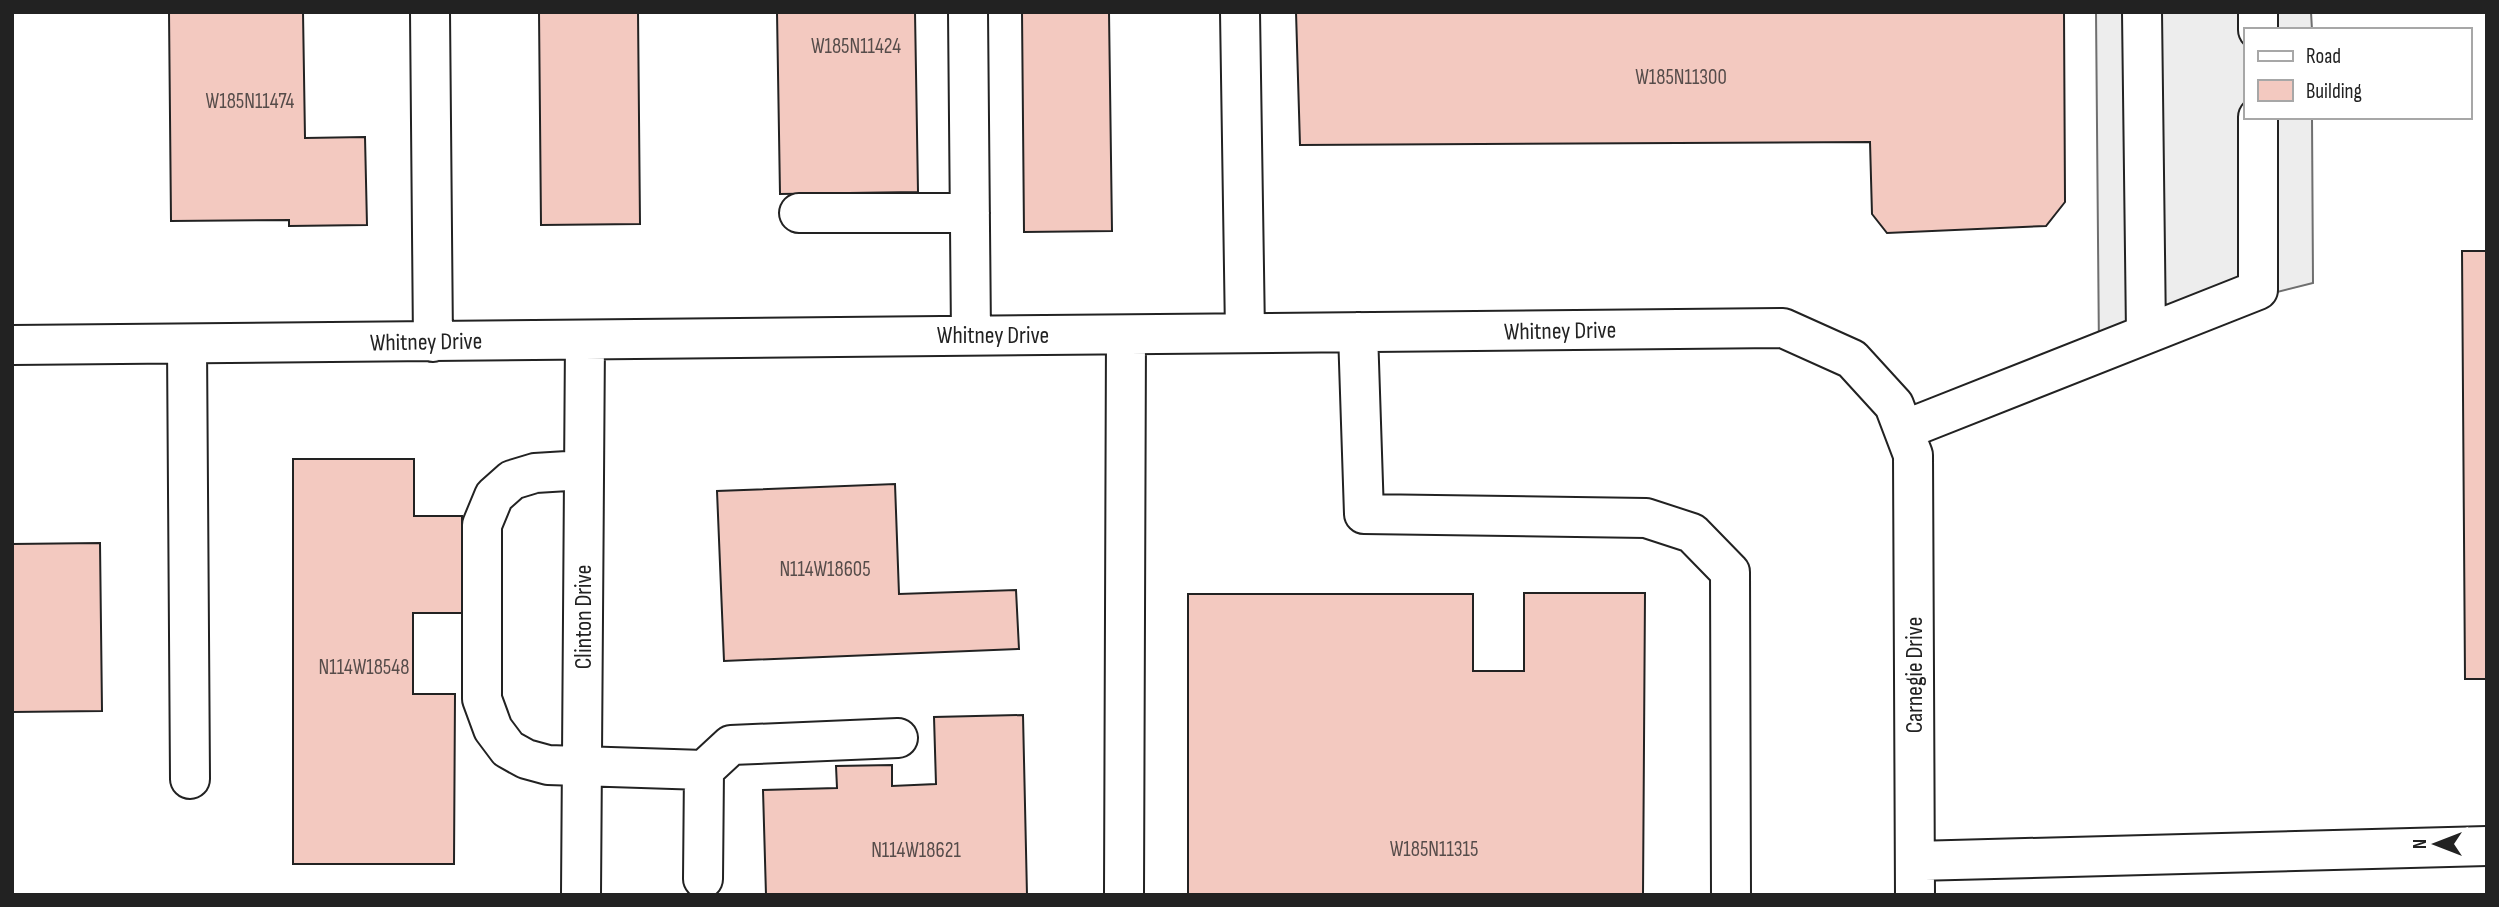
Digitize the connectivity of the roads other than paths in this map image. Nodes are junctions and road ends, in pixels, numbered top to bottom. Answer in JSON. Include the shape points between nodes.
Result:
{"nodes":[{"id":1,"x":429,"y":12,"type":"edge"},
{"id":2,"x":968,"y":12,"type":"edge"},
{"id":3,"x":1240,"y":12,"type":"edge"},
{"id":4,"x":2142,"y":12,"type":"edge"},
{"id":5,"x":2258,"y":119,"type":"edge"},
{"id":6,"x":799,"y":214,"type":"dead end"},
{"id":7,"x":970,"y":214,"type":"junction"},
{"id":8,"x":1358,"y":332,"type":"junction"},
{"id":9,"x":1245,"y":333,"type":"junction"},
{"id":10,"x":2146,"y":333,"type":"junction"},
{"id":11,"x":971,"y":334,"type":"junction"},
{"id":12,"x":1126,"y":335,"type":"junction"},
{"id":13,"x":585,"y":340,"type":"junction"},
{"id":14,"x":433,"y":342,"type":"junction"},
{"id":15,"x":12,"y":345,"type":"edge"},
{"id":16,"x":187,"y":345,"type":"junction"},
{"id":17,"x":1908,"y":443,"type":"junction"},
{"id":18,"x":584,"y":470,"type":"junction"},
{"id":19,"x":898,"y":738,"type":"dead end"},
{"id":20,"x":581,"y":767,"type":"junction"},
{"id":21,"x":704,"y":770,"type":"junction"},
{"id":22,"x":190,"y":779,"type":"dead end"},
{"id":23,"x":2487,"y":846,"type":"edge"},
{"id":24,"x":1915,"y":878,"type":"edge"},
{"id":25,"x":703,"y":879,"type":"dead end"},
{"id":26,"x":580,"y":895,"type":"edge"},
{"id":27,"x":1124,"y":895,"type":"edge"},
{"id":28,"x":1731,"y":895,"type":"edge"}],
"edges":[{"from":1,"to":14,"type":"street"},
{"from":2,"to":7,"type":"street"},
{"from":3,"to":9,"type":"street"},
{"from":4,"to":10,"type":"street"},
{"from":5,"to":10,"type":"street","via":[[2258,290]]},
{"from":6,"to":7,"type":"street"},
{"from":7,"to":11,"type":"street"},
{"from":8,"to":9,"type":"street","name":"Whitney Drive"},
{"from":8,"to":17,"type":"street","name":"Whitney Drive","via":[[1783,328],[1852,359],[1894,405]]},
{"from":8,"to":28,"type":"street","via":[[1364,514],[1646,518],[1692,533],[1730,572]]},
{"from":9,"to":12,"type":"street","name":"Whitney Drive"},
{"from":10,"to":17,"type":"street"},
{"from":11,"to":12,"type":"street","name":"Whitney Drive"},
{"from":11,"to":13,"type":"street","name":"Whitney Drive"},
{"from":12,"to":27,"type":"street"},
{"from":13,"to":14,"type":"street","name":"Whitney Drive"},
{"from":13,"to":18,"type":"street","name":"Clinton Drive"},
{"from":14,"to":16,"type":"street","name":"Whitney Drive"},
{"from":15,"to":16,"type":"street","name":"Whitney Drive"},
{"from":16,"to":22,"type":"street"},
{"from":17,"to":24,"type":"street","name":"Carnegie Drive"},
{"from":18,"to":20,"type":"street","name":"Clinton Drive"},
{"from":18,"to":20,"type":"street","via":[[535,473],[512,480],[494,496],[482,525],[482,699],[493,729],[509,749],[526,759]]},
{"from":19,"to":21,"type":"street","via":[[731,745]]},
{"from":20,"to":21,"type":"street"},
{"from":20,"to":26,"type":"street","name":"Clinton Drive"},
{"from":21,"to":25,"type":"street"},
{"from":23,"to":24,"type":"street"}]}
